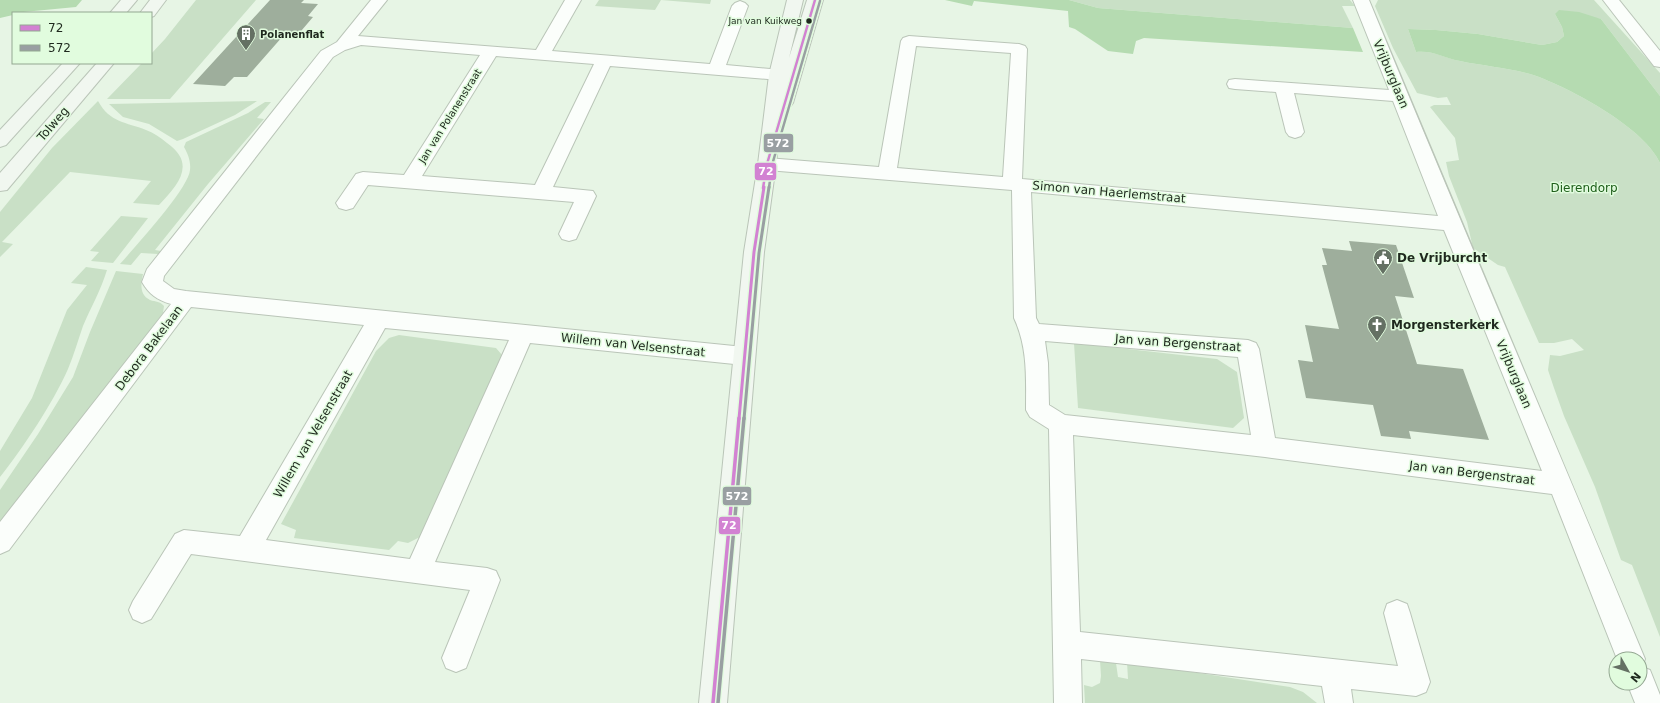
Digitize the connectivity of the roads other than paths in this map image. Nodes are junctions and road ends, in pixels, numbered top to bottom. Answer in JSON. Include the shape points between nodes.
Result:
{"nodes":[{"id":1,"x":130,"y":0,"type":"edge"},
{"id":2,"x":158,"y":0,"type":"edge"},
{"id":3,"x":379,"y":0,"type":"edge"},
{"id":4,"x":573,"y":0,"type":"edge"},
{"id":5,"x":795,"y":0,"type":"edge"},
{"id":6,"x":815,"y":0,"type":"edge"},
{"id":7,"x":1361,"y":0,"type":"edge"},
{"id":8,"x":1611,"y":0,"type":"edge"},
{"id":9,"x":740,"y":6,"type":"dead end"},
{"id":10,"x":119,"y":12,"type":"edge"},
{"id":11,"x":149,"y":12,"type":"edge"},
{"id":12,"x":344,"y":43,"type":"junction"},
{"id":13,"x":491,"y":51,"type":"junction"},
{"id":14,"x":327,"y":54,"type":"joint"},
{"id":15,"x":541,"y":55,"type":"junction"},
{"id":16,"x":604,"y":60,"type":"junction"},
{"id":17,"x":1660,"y":62,"type":"edge"},
{"id":18,"x":71,"y":64,"type":"edge"},
{"id":19,"x":105,"y":64,"type":"edge"},
{"id":20,"x":716,"y":69,"type":"junction"},
{"id":21,"x":785,"y":75,"type":"junction"},
{"id":22,"x":1235,"y":84,"type":"dead end"},
{"id":23,"x":1284,"y":88,"type":"junction"},
{"id":24,"x":1400,"y":96,"type":"junction"},
{"id":25,"x":1295,"y":132,"type":"dead end"},
{"id":26,"x":0,"y":141,"type":"edge"},
{"id":27,"x":767,"y":164,"type":"junction"},
{"id":28,"x":887,"y":174,"type":"junction"},
{"id":29,"x":409,"y":182,"type":"junction"},
{"id":30,"x":1016,"y":184,"type":"junction"},
{"id":31,"x":0,"y":185,"type":"edge"},
{"id":32,"x":541,"y":192,"type":"junction"},
{"id":33,"x":346,"y":203,"type":"dead end"},
{"id":34,"x":1451,"y":224,"type":"junction"},
{"id":35,"x":569,"y":234,"type":"dead end"},
{"id":36,"x":186,"y":299,"type":"junction"},
{"id":37,"x":379,"y":319,"type":"junction"},
{"id":38,"x":1032,"y":332,"type":"junction"},
{"id":39,"x":523,"y":334,"type":"junction"},
{"id":40,"x":744,"y":356,"type":"junction"},
{"id":41,"x":1061,"y":424,"type":"junction"},
{"id":42,"x":1265,"y":447,"type":"junction"},
{"id":43,"x":1560,"y":484,"type":"junction"},
{"id":44,"x":0,"y":542,"type":"edge"},
{"id":45,"x":247,"y":549,"type":"junction"},
{"id":46,"x":417,"y":572,"type":"junction"},
{"id":47,"x":142,"y":610,"type":"dead end"},
{"id":48,"x":1397,"y":613,"type":"dead end"},
{"id":49,"x":1068,"y":644,"type":"junction"},
{"id":50,"x":1628,"y":651,"type":"edge"},
{"id":51,"x":456,"y":658,"type":"dead end"},
{"id":52,"x":1334,"y":674,"type":"junction"},
{"id":53,"x":1644,"y":691,"type":"edge"},
{"id":54,"x":713,"y":703,"type":"edge"},
{"id":55,"x":1068,"y":703,"type":"edge"},
{"id":56,"x":1339,"y":703,"type":"edge"},
{"id":57,"x":1649,"y":703,"type":"edge"}],
"edges":[{"from":1,"to":10,"type":"street"},
{"from":2,"to":11,"type":"street"},
{"from":3,"to":12,"type":"street","name":"Jan van Polanenstraat"},
{"from":4,"to":15,"type":"street"},
{"from":5,"to":21,"type":"street"},
{"from":6,"to":21,"type":"street"},
{"from":7,"to":24,"type":"street","name":"Vrijburglaan"},
{"from":8,"to":17,"type":"street"},
{"from":9,"to":20,"type":"street"},
{"from":12,"to":13,"type":"street","name":"Jan van Polanenstraat","via":[[361,40]]},
{"from":12,"to":14,"type":"street","name":"Jan van Polanenstraat"},
{"from":13,"to":15,"type":"street","name":"Jan van Polanenstraat"},
{"from":13,"to":29,"type":"street","name":"Jan van Polanenstraat"},
{"from":14,"to":36,"type":"street","name":"Debora Bakelaan","via":[[154,274],[152,282],[157,288],[170,297]]},
{"from":15,"to":16,"type":"street","name":"Jan van Polanenstraat"},
{"from":16,"to":20,"type":"street","name":"Jan van Polanenstraat"},
{"from":16,"to":32,"type":"street"},
{"from":18,"to":26,"type":"street"},
{"from":19,"to":31,"type":"street","name":"Tolweg"},
{"from":20,"to":21,"type":"street","name":"Jan van Polanenstraat"},
{"from":21,"to":27,"type":"street"},
{"from":22,"to":23,"type":"street"},
{"from":23,"to":24,"type":"street"},
{"from":23,"to":25,"type":"street"},
{"from":24,"to":34,"type":"street","name":"Vrijburglaan"},
{"from":27,"to":28,"type":"street","name":"Simon van Haerlemstraat"},
{"from":27,"to":40,"type":"street","via":[[754,252]]},
{"from":28,"to":30,"type":"street","name":"Simon van Haerlemstraat"},
{"from":28,"to":30,"type":"street","name":"Jan van Bergenstraat","via":[[909,41],[1019,50]]},
{"from":29,"to":32,"type":"street","name":"Jan van Polanenstraat"},
{"from":29,"to":33,"type":"street","name":"Jan van Polanenstraat","via":[[363,178]]},
{"from":30,"to":34,"type":"street","name":"Simon van Haerlemstraat"},
{"from":30,"to":38,"type":"street","name":"Jan van Bergenstraat","via":[[1025,318]]},
{"from":32,"to":35,"type":"street","name":"Jan van Polanenstraat","via":[[586,196]]},
{"from":34,"to":43,"type":"street","name":"Vrijburglaan"},
{"from":36,"to":37,"type":"street","name":"Willem van Velsenstraat"},
{"from":36,"to":44,"type":"street","name":"Debora Bakelaan"},
{"from":37,"to":39,"type":"street","name":"Willem van Velsenstraat"},
{"from":37,"to":45,"type":"street","name":"Willem van Velsenstraat"},
{"from":38,"to":41,"type":"street","name":"Jan van Bergenstraat","via":[[1037,352],[1038,410]]},
{"from":38,"to":42,"type":"street","name":"Jan van Bergenstraat","via":[[1248,349]]},
{"from":39,"to":40,"type":"street","name":"Willem van Velsenstraat"},
{"from":39,"to":46,"type":"street"},
{"from":40,"to":54,"type":"street"},
{"from":41,"to":42,"type":"street","name":"Jan van Bergenstraat"},
{"from":41,"to":49,"type":"street"},
{"from":42,"to":43,"type":"street","name":"Jan van Bergenstraat"},
{"from":43,"to":50,"type":"street","name":"Vrijburglaan"},
{"from":45,"to":46,"type":"street"},
{"from":45,"to":47,"type":"street","via":[[184,542]]},
{"from":46,"to":51,"type":"street","via":[[487,580]]},
{"from":48,"to":52,"type":"street","via":[[1416,682]]},
{"from":49,"to":52,"type":"street"},
{"from":49,"to":55,"type":"street"},
{"from":52,"to":56,"type":"street"},
{"from":53,"to":57,"type":"street"}]}
